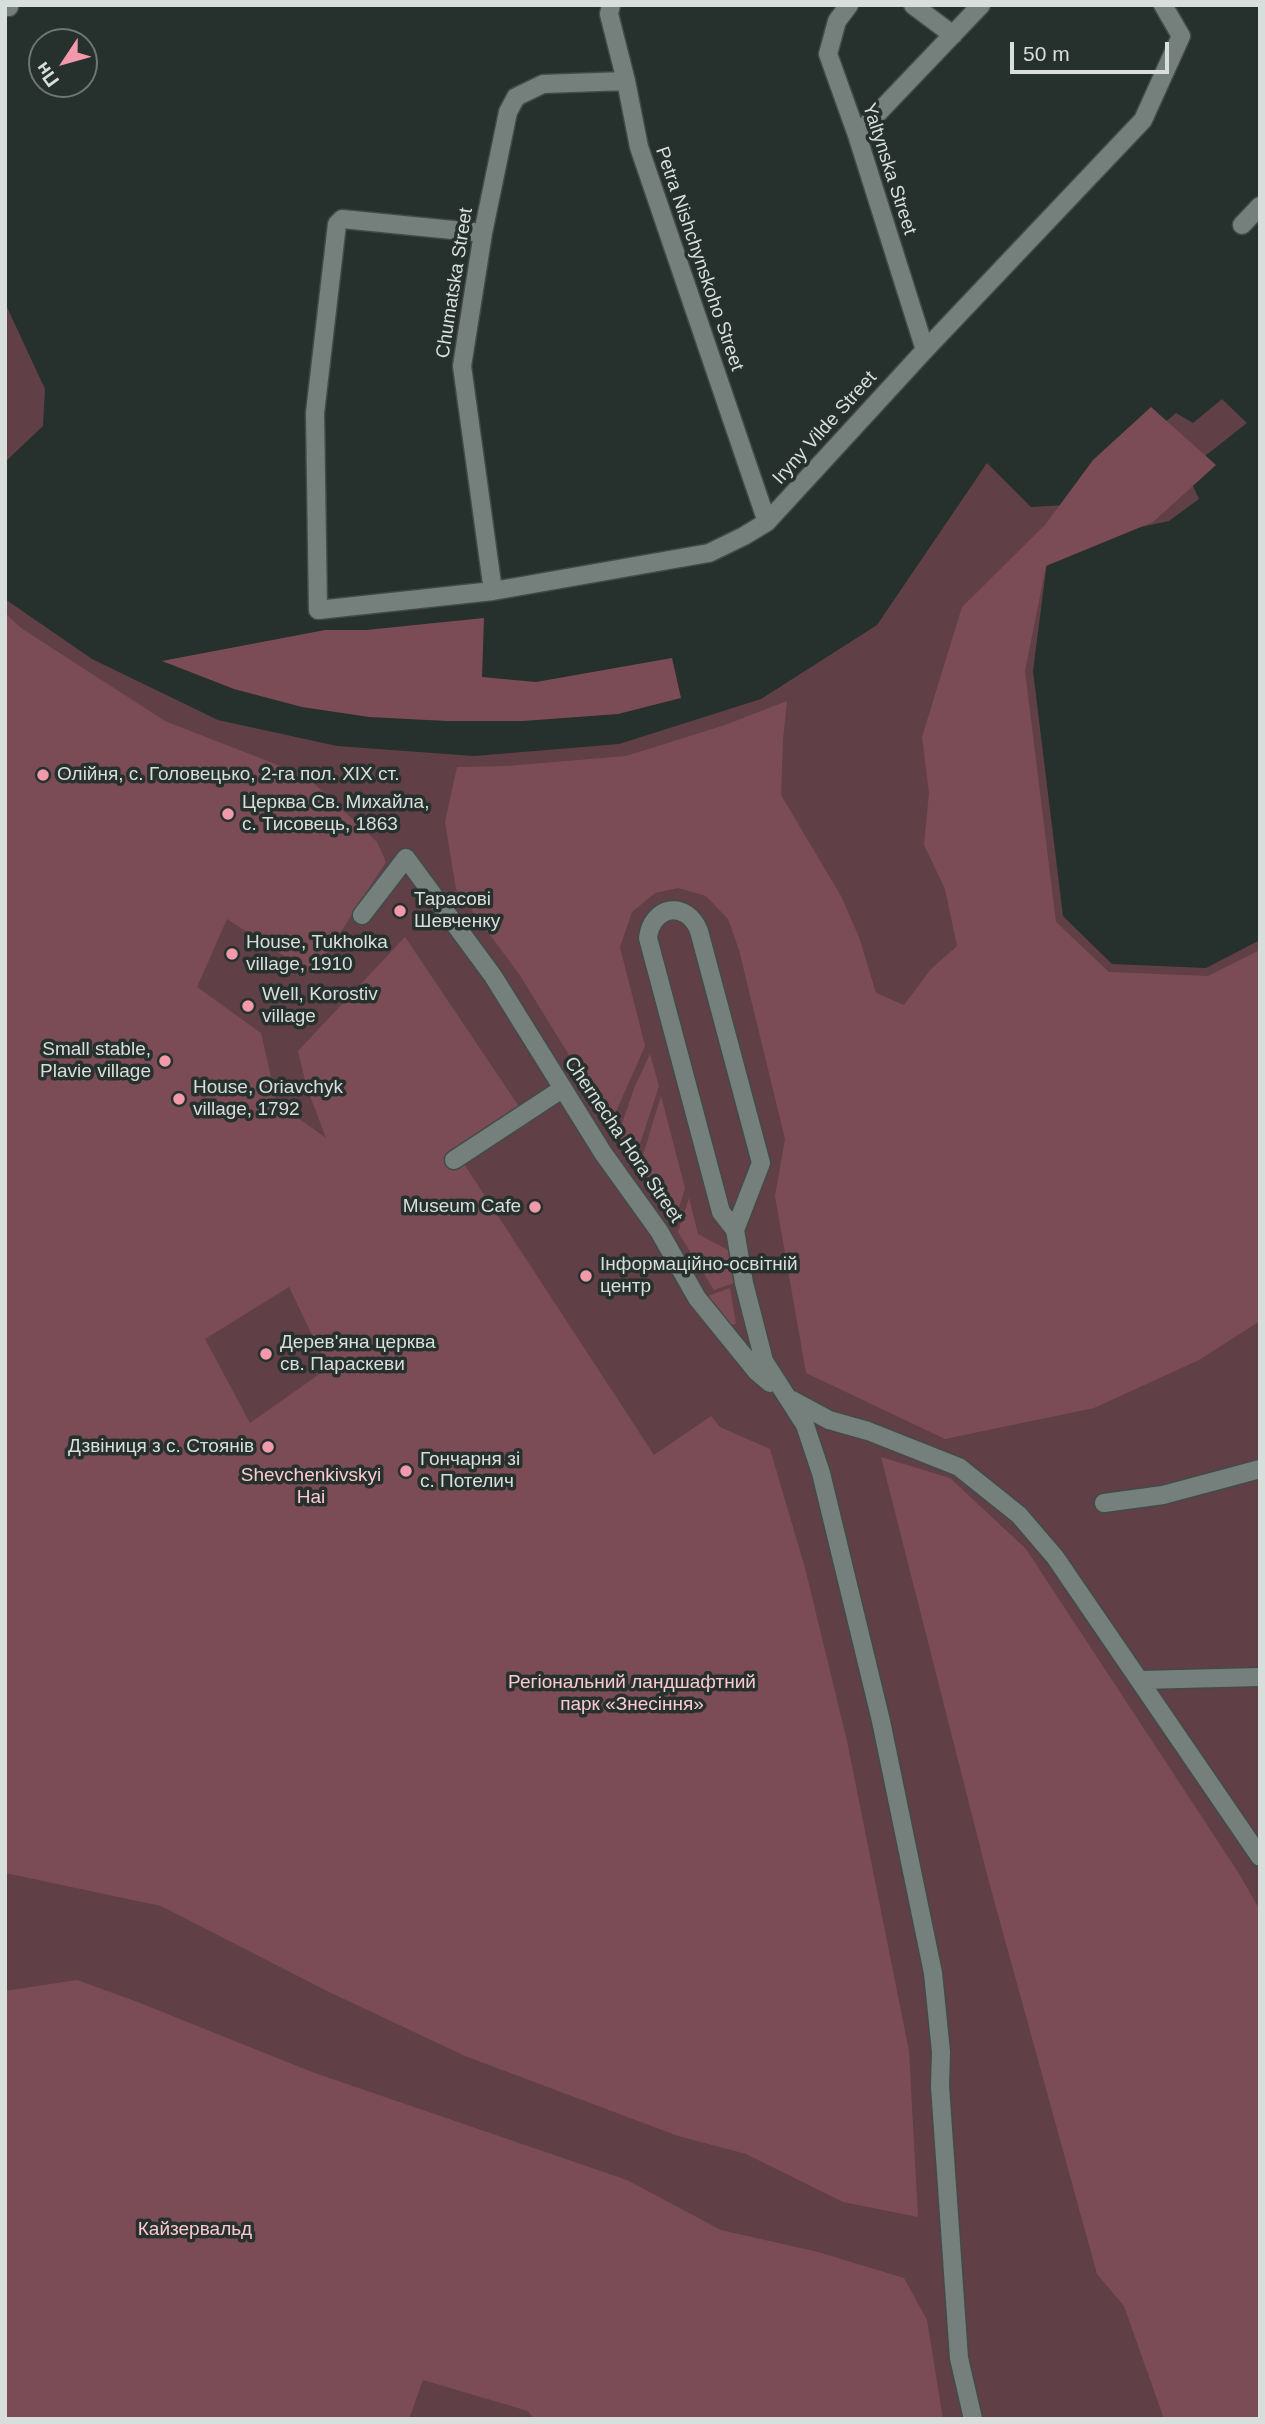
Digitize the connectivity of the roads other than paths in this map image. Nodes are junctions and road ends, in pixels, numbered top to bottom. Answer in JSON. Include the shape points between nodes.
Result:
{"nodes":[{"id":1,"x":611,"y":5,"type":"edge"},
{"id":2,"x":849,"y":5,"type":"edge"},
{"id":3,"x":913,"y":5,"type":"edge"},
{"id":4,"x":981,"y":5,"type":"edge"},
{"id":5,"x":1163,"y":5,"type":"edge"},
{"id":6,"x":953,"y":35,"type":"junction"},
{"id":7,"x":626,"y":81,"type":"junction"},
{"id":8,"x":857,"y":135,"type":"junction"},
{"id":9,"x":1260,"y":206,"type":"edge"},
{"id":10,"x":1242,"y":225,"type":"dead end"},
{"id":11,"x":482,"y":233,"type":"junction"},
{"id":12,"x":925,"y":350,"type":"junction"},
{"id":13,"x":767,"y":522,"type":"junction"},
{"id":14,"x":493,"y":591,"type":"junction"},
{"id":15,"x":362,"y":915,"type":"dead end"},
{"id":16,"x":562,"y":1089,"type":"junction"},
{"id":17,"x":454,"y":1160,"type":"dead end"},
{"id":18,"x":735,"y":1230,"type":"junction"},
{"id":19,"x":790,"y":1399,"type":"junction"},
{"id":20,"x":1260,"y":1469,"type":"edge"},
{"id":21,"x":1104,"y":1503,"type":"dead end"},
{"id":22,"x":1260,"y":1677,"type":"edge"},
{"id":23,"x":1140,"y":1680,"type":"junction"},
{"id":24,"x":1260,"y":1857,"type":"edge"},
{"id":25,"x":972,"y":2419,"type":"edge"}],
"edges":[{"from":1,"to":7,"type":"street","name":"Petra Nishchynskoho Street","via":[[609,15]]},
{"from":2,"to":8,"type":"street","name":"Yaltynska Street","via":[[837,21],[828,54]]},
{"from":3,"to":6,"type":"street"},
{"from":4,"to":6,"type":"street"},
{"from":5,"to":12,"type":"street","name":"Iryny Vilde Street","via":[[1181,36],[1143,120]]},
{"from":6,"to":8,"type":"street"},
{"from":7,"to":11,"type":"street","name":"Chumatska Street","via":[[543,84],[516,97],[508,112]]},
{"from":7,"to":13,"type":"street","name":"Petra Nishchynskoho Street","via":[[639,147]]},
{"from":8,"to":12,"type":"street","name":"Yaltynska Street"},
{"from":9,"to":10,"type":"street"},
{"from":11,"to":14,"type":"street","name":"Chumatska Street","via":[[463,366]]},
{"from":11,"to":14,"type":"street","name":"Iryny Vilde Street","via":[[342,219],[337,225],[316,414],[318,610]]},
{"from":12,"to":13,"type":"street","name":"Iryny Vilde Street"},
{"from":13,"to":14,"type":"street","name":"Iryny Vilde Street","via":[[709,552]]},
{"from":15,"to":16,"type":"street","name":"Chernecha Hora Street","via":[[406,858],[493,976]]},
{"from":16,"to":17,"type":"street"},
{"from":16,"to":19,"type":"street","name":"Chernecha Hora Street","via":[[659,1231],[697,1298],[757,1372]]},
{"from":18,"to":18,"type":"street","via":[[761,1163],[696,922],[671,910],[654,919],[648,938],[721,1212]]},
{"from":18,"to":19,"type":"street","via":[[764,1361]]},
{"from":19,"to":23,"type":"street","name":"Chernecha Hora Street","via":[[829,1420],[959,1467],[1019,1515],[1055,1557]]},
{"from":19,"to":25,"type":"street","via":[[813,1443],[821,1473],[881,1721],[933,1973],[959,2358]]},
{"from":20,"to":21,"type":"street","via":[[1163,1495]]},
{"from":22,"to":23,"type":"street"},
{"from":23,"to":24,"type":"street","name":"Chernecha Hora Street"}]}
